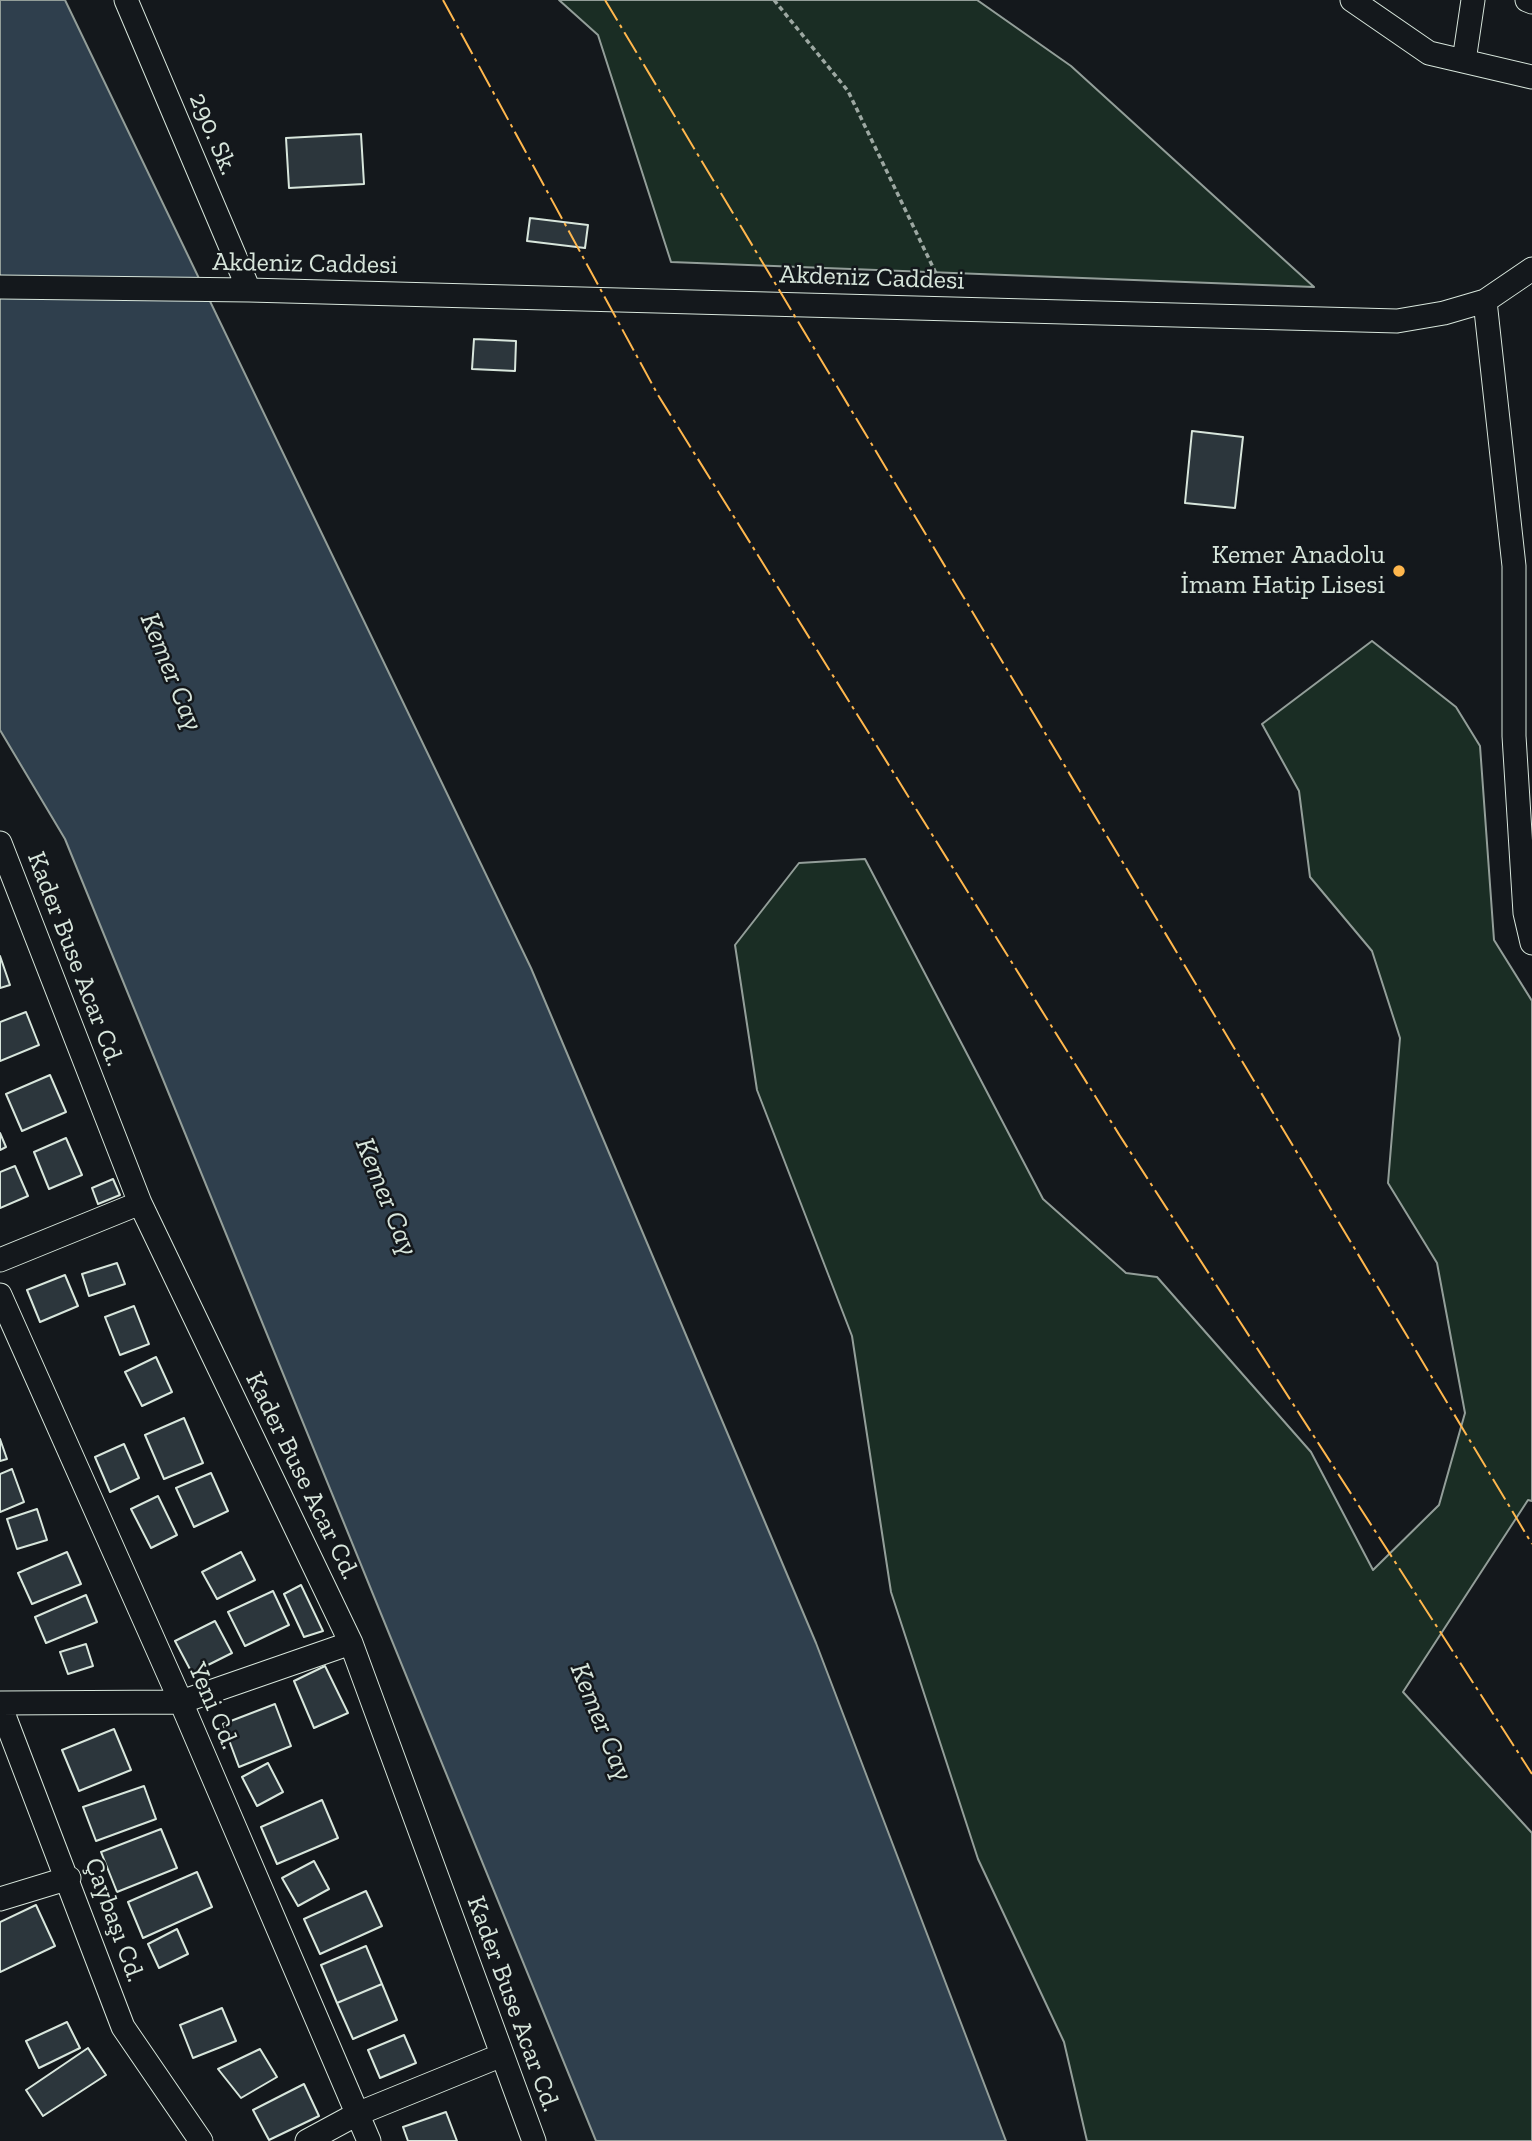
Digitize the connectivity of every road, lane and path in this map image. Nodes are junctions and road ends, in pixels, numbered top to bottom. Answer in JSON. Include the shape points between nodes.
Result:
{"nodes":[{"id":1,"x":126,"y":0,"type":"edge"},
{"id":2,"x":774,"y":0,"type":"edge"},
{"id":3,"x":1352,"y":0,"type":"edge"},
{"id":4,"x":1473,"y":0,"type":"edge"},
{"id":5,"x":1527,"y":0,"type":"edge"},
{"id":6,"x":1532,"y":2,"type":"edge"},
{"id":7,"x":1464,"y":61,"type":"junction"},
{"id":8,"x":1532,"y":77,"type":"edge"},
{"id":9,"x":1532,"y":269,"type":"edge"},
{"id":10,"x":0,"y":287,"type":"edge"},
{"id":11,"x":249,"y":290,"type":"junction"},
{"id":12,"x":1485,"y":301,"type":"junction"},
{"id":13,"x":953,"y":308,"type":"junction"},
{"id":14,"x":0,"y":843,"type":"edge"},
{"id":15,"x":1532,"y":943,"type":"edge"},
{"id":16,"x":140,"y":1203,"type":"junction"},
{"id":17,"x":0,"y":1260,"type":"edge"},
{"id":18,"x":0,"y":1295,"type":"edge"},
{"id":19,"x":351,"y":1643,"type":"junction"},
{"id":20,"x":181,"y":1702,"type":"junction"},
{"id":21,"x":0,"y":1704,"type":"edge"},
{"id":22,"x":69,"y":1878,"type":"junction"},
{"id":23,"x":0,"y":1899,"type":"edge"},
{"id":24,"x":502,"y":2055,"type":"junction"},
{"id":25,"x":356,"y":2114,"type":"junction"},
{"id":26,"x":201,"y":2141,"type":"edge"},
{"id":27,"x":307,"y":2141,"type":"edge"},
{"id":28,"x":369,"y":2141,"type":"edge"},
{"id":29,"x":534,"y":2141,"type":"edge"}],
"edges":[{"from":1,"to":11,"type":"street","name":"290. Sk."},
{"from":2,"to":13,"type":"path","via":[[848,91]]},
{"from":3,"to":7,"type":"street","via":[[1429,53]]},
{"from":4,"to":7,"type":"street"},
{"from":5,"to":6,"type":"street"},
{"from":7,"to":8,"type":"street"},
{"from":9,"to":12,"type":"street","name":"Akdeniz Caddesi"},
{"from":10,"to":11,"type":"street","name":"Akdeniz Caddesi"},
{"from":11,"to":13,"type":"street","name":"Akdeniz Caddesi"},
{"from":12,"to":13,"type":"street","name":"Akdeniz Caddesi","via":[[1397,320]]},
{"from":12,"to":15,"type":"street","via":[[1514,566],[1514,736],[1525,913]]},
{"from":14,"to":16,"type":"street","name":"Kader Buse Acar Cd."},
{"from":16,"to":17,"type":"street"},
{"from":16,"to":19,"type":"street","name":"Kader Buse Acar Cd."},
{"from":18,"to":20,"type":"street","name":"Yeni Cd."},
{"from":19,"to":20,"type":"street"},
{"from":19,"to":24,"type":"street","name":"Kader Buse Acar Cd."},
{"from":20,"to":21,"type":"street"},
{"from":20,"to":25,"type":"street","name":"Yeni Cd."},
{"from":21,"to":22,"type":"street","name":"Çaybaşı Cd."},
{"from":22,"to":23,"type":"street"},
{"from":22,"to":26,"type":"street","name":"Çaybaşı Cd.","via":[[124,2027]]},
{"from":24,"to":25,"type":"street"},
{"from":24,"to":29,"type":"street","name":"Kader Buse Acar Cd."},
{"from":25,"to":27,"type":"street"},
{"from":25,"to":28,"type":"street","name":"Yeni Cd."}]}
